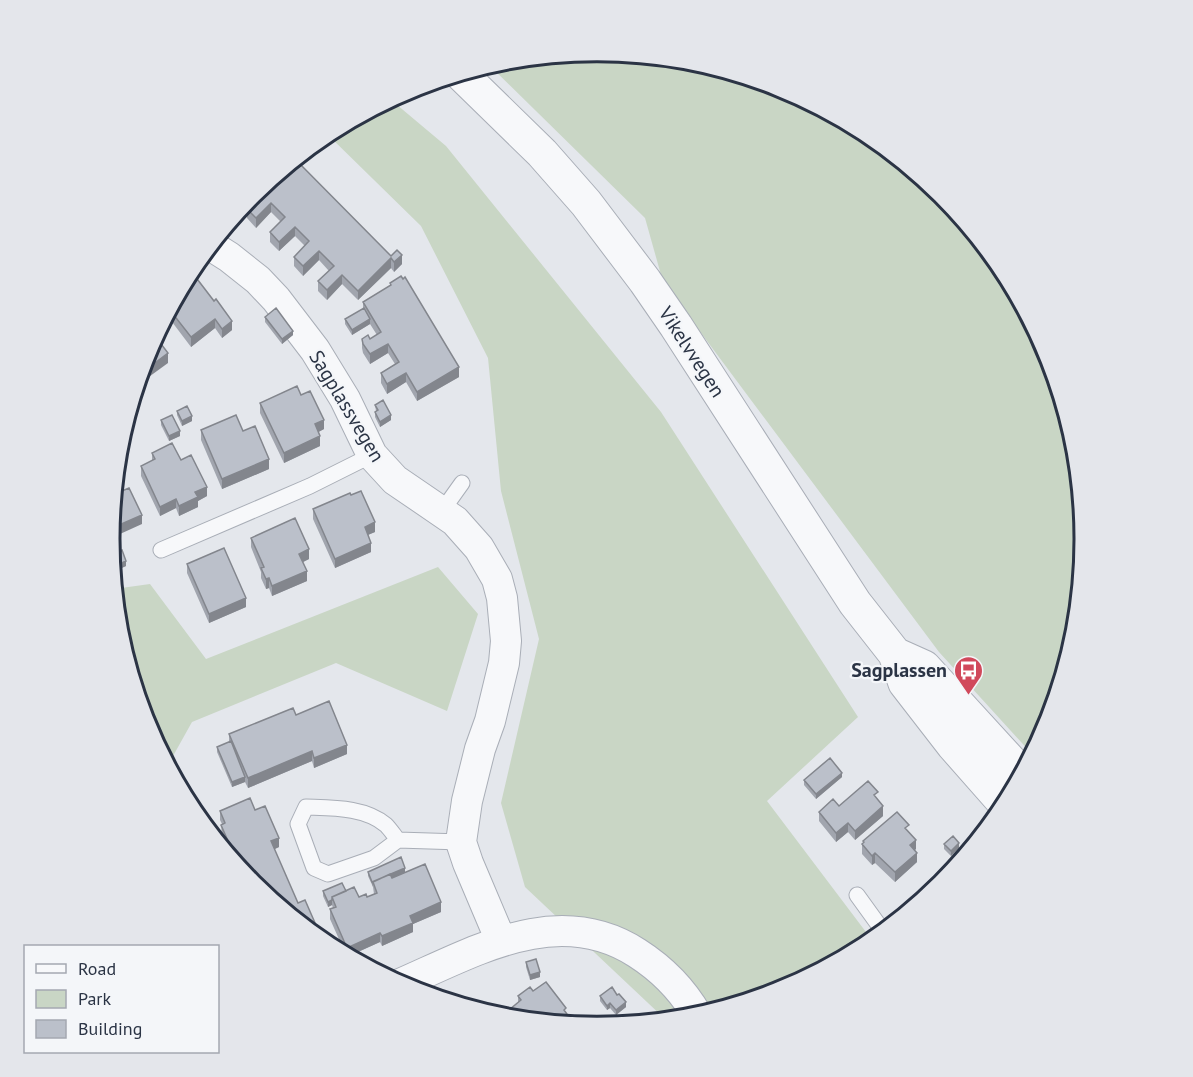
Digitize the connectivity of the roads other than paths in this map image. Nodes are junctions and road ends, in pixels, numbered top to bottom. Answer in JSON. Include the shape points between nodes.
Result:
{"nodes":[{"id":1,"x":467,"y":80,"type":"edge"},
{"id":2,"x":217,"y":249,"type":"edge"},
{"id":3,"x":372,"y":454,"type":"junction"},
{"id":4,"x":462,"y":483,"type":"dead end"},
{"id":5,"x":442,"y":511,"type":"junction"},
{"id":6,"x":161,"y":550,"type":"dead end"},
{"id":7,"x":896,"y":654,"type":"junction"},
{"id":8,"x":1015,"y":767,"type":"edge"},
{"id":9,"x":998,"y":796,"type":"edge"},
{"id":10,"x":398,"y":840,"type":"junction"},
{"id":11,"x":461,"y":842,"type":"junction"},
{"id":12,"x":857,"y":895,"type":"dead end"},
{"id":13,"x":878,"y":924,"type":"edge"},
{"id":14,"x":501,"y":941,"type":"junction"},
{"id":15,"x":413,"y":978,"type":"edge"},
{"id":16,"x":691,"y":1006,"type":"edge"}],
"edges":[{"from":1,"to":7,"type":"street","name":"Vikelvvegen","via":[[586,203],[638,272],[855,603]]},
{"from":2,"to":3,"type":"street","name":"Sagplassvegen","via":[[258,280],[290,316],[345,399]]},
{"from":3,"to":5,"type":"street","name":"Sagplassvegen","via":[[395,480]]},
{"from":3,"to":6,"type":"lane","via":[[310,486]]},
{"from":4,"to":5,"type":"lane"},
{"from":5,"to":11,"type":"street","name":"Sagplassvegen","via":[[479,548],[497,579],[506,641],[504,663],[467,801]]},
{"from":7,"to":8,"type":"street","name":"Vikelvvegen","via":[[924,667]]},
{"from":7,"to":9,"type":"street","name":"Vikelvvegen","via":[[904,683]]},
{"from":10,"to":10,"type":"lane","via":[[374,818],[344,809],[306,807],[298,824],[314,868],[328,874],[374,858]]},
{"from":10,"to":11,"type":"lane"},
{"from":11,"to":14,"type":"street","name":"Sagplassvegen"},
{"from":12,"to":13,"type":"lane"},
{"from":14,"to":15,"type":"street"},
{"from":14,"to":16,"type":"street","via":[[569,930],[615,941],[667,975]]}]}
